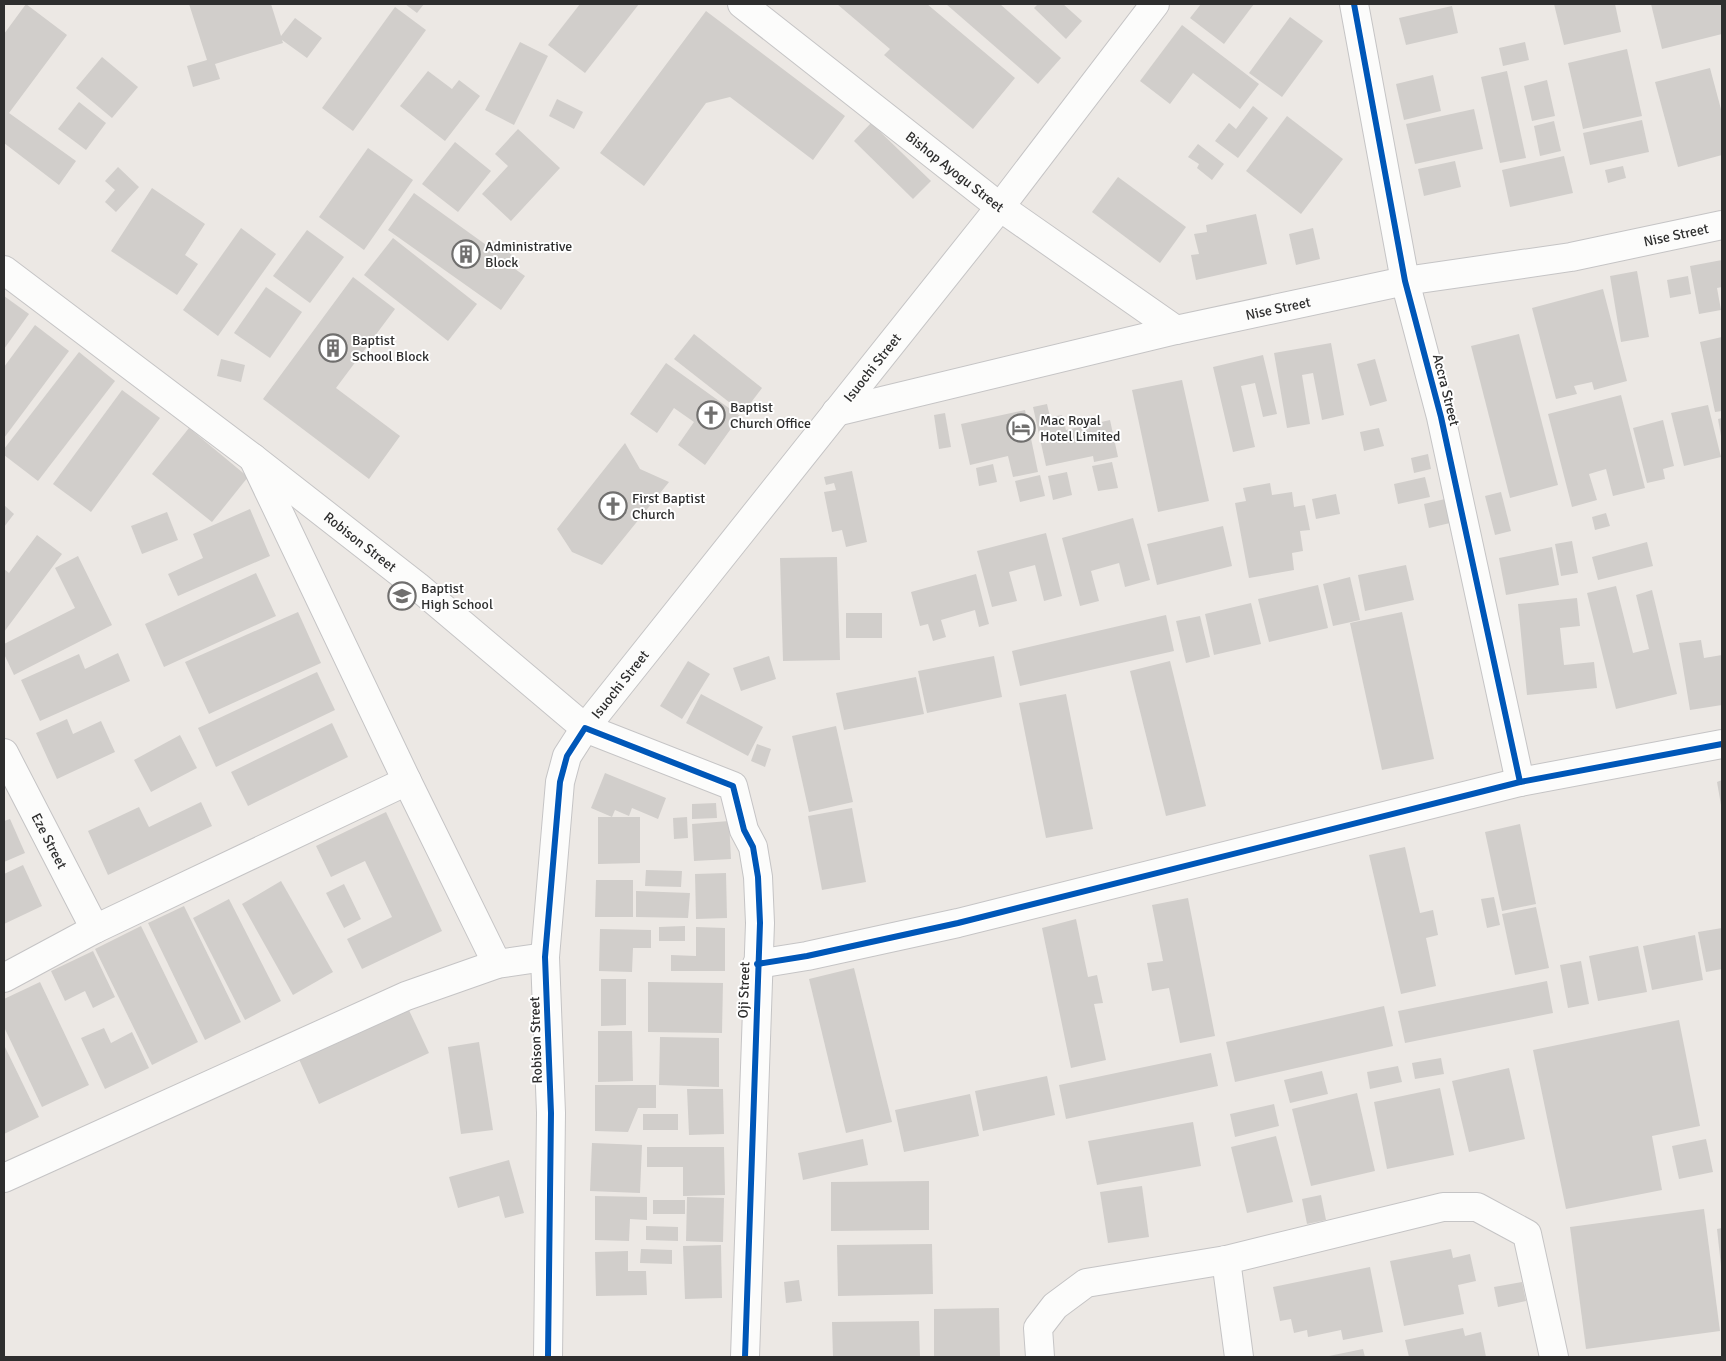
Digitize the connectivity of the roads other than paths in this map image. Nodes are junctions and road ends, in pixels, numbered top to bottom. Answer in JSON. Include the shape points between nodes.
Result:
{"nodes":[{"id":1,"x":742,"y":4,"type":"edge"},
{"id":2,"x":1155,"y":4,"type":"edge"},
{"id":3,"x":1354,"y":4,"type":"edge"},
{"id":4,"x":1000,"y":207,"type":"junction"},
{"id":5,"x":1722,"y":225,"type":"edge"},
{"id":6,"x":4,"y":270,"type":"edge"},
{"id":7,"x":1405,"y":281,"type":"junction"},
{"id":8,"x":1176,"y":330,"type":"junction"},
{"id":9,"x":836,"y":412,"type":"junction"},
{"id":10,"x":253,"y":458,"type":"junction"},
{"id":11,"x":585,"y":728,"type":"junction"},
{"id":12,"x":1722,"y":744,"type":"edge"},
{"id":13,"x":4,"y":753,"type":"edge"},
{"id":14,"x":407,"y":782,"type":"junction"},
{"id":15,"x":1520,"y":782,"type":"junction"},
{"id":16,"x":95,"y":930,"type":"junction"},
{"id":17,"x":545,"y":957,"type":"junction"},
{"id":18,"x":497,"y":964,"type":"junction"},
{"id":19,"x":757,"y":964,"type":"junction"},
{"id":20,"x":4,"y":978,"type":"edge"},
{"id":21,"x":4,"y":1178,"type":"edge"},
{"id":22,"x":1226,"y":1260,"type":"junction"},
{"id":23,"x":548,"y":1357,"type":"edge"},
{"id":24,"x":745,"y":1357,"type":"edge"},
{"id":25,"x":1040,"y":1357,"type":"edge"},
{"id":26,"x":1239,"y":1357,"type":"edge"},
{"id":27,"x":1554,"y":1357,"type":"edge"}],
"edges":[{"from":1,"to":4,"type":"street","name":"Bishop Ayogu Street"},
{"from":2,"to":4,"type":"street","name":"Isuochi Street"},
{"from":3,"to":7,"type":"street","name":"Accra Street"},
{"from":4,"to":8,"type":"street","name":"Bishop Ayogu Street"},
{"from":4,"to":9,"type":"street","name":"Isuochi Street"},
{"from":5,"to":7,"type":"street","name":"Nise Street","via":[[1571,258]]},
{"from":6,"to":10,"type":"street","name":"Robison Street"},
{"from":7,"to":8,"type":"street","name":"Nise Street"},
{"from":7,"to":15,"type":"street","name":"Accra Street","via":[[1441,417]]},
{"from":8,"to":9,"type":"street","name":"Nise Street"},
{"from":9,"to":11,"type":"street","name":"Isuochi Street"},
{"from":10,"to":11,"type":"street","name":"Robison Street","via":[[417,586]]},
{"from":10,"to":14,"type":"street"},
{"from":11,"to":17,"type":"street","name":"Robison Street","via":[[567,756],[560,782]]},
{"from":11,"to":19,"type":"street","name":"Oji Street","via":[[733,786],[744,830],[753,847],[758,876],[760,923]]},
{"from":12,"to":15,"type":"street"},
{"from":13,"to":16,"type":"street","name":"Eze Street"},
{"from":14,"to":16,"type":"street"},
{"from":14,"to":18,"type":"street"},
{"from":15,"to":19,"type":"street","via":[[958,923]]},
{"from":16,"to":20,"type":"street"},
{"from":17,"to":18,"type":"street"},
{"from":17,"to":23,"type":"street","name":"Robison Street","via":[[550,1114]]},
{"from":18,"to":21,"type":"street","via":[[406,996]]},
{"from":19,"to":24,"type":"street","name":"Oji Street"},
{"from":22,"to":25,"type":"street","via":[[1086,1283],[1055,1306],[1038,1328]]},
{"from":22,"to":26,"type":"street"},
{"from":22,"to":27,"type":"street","via":[[1443,1207],[1477,1207],[1527,1234]]}]}
